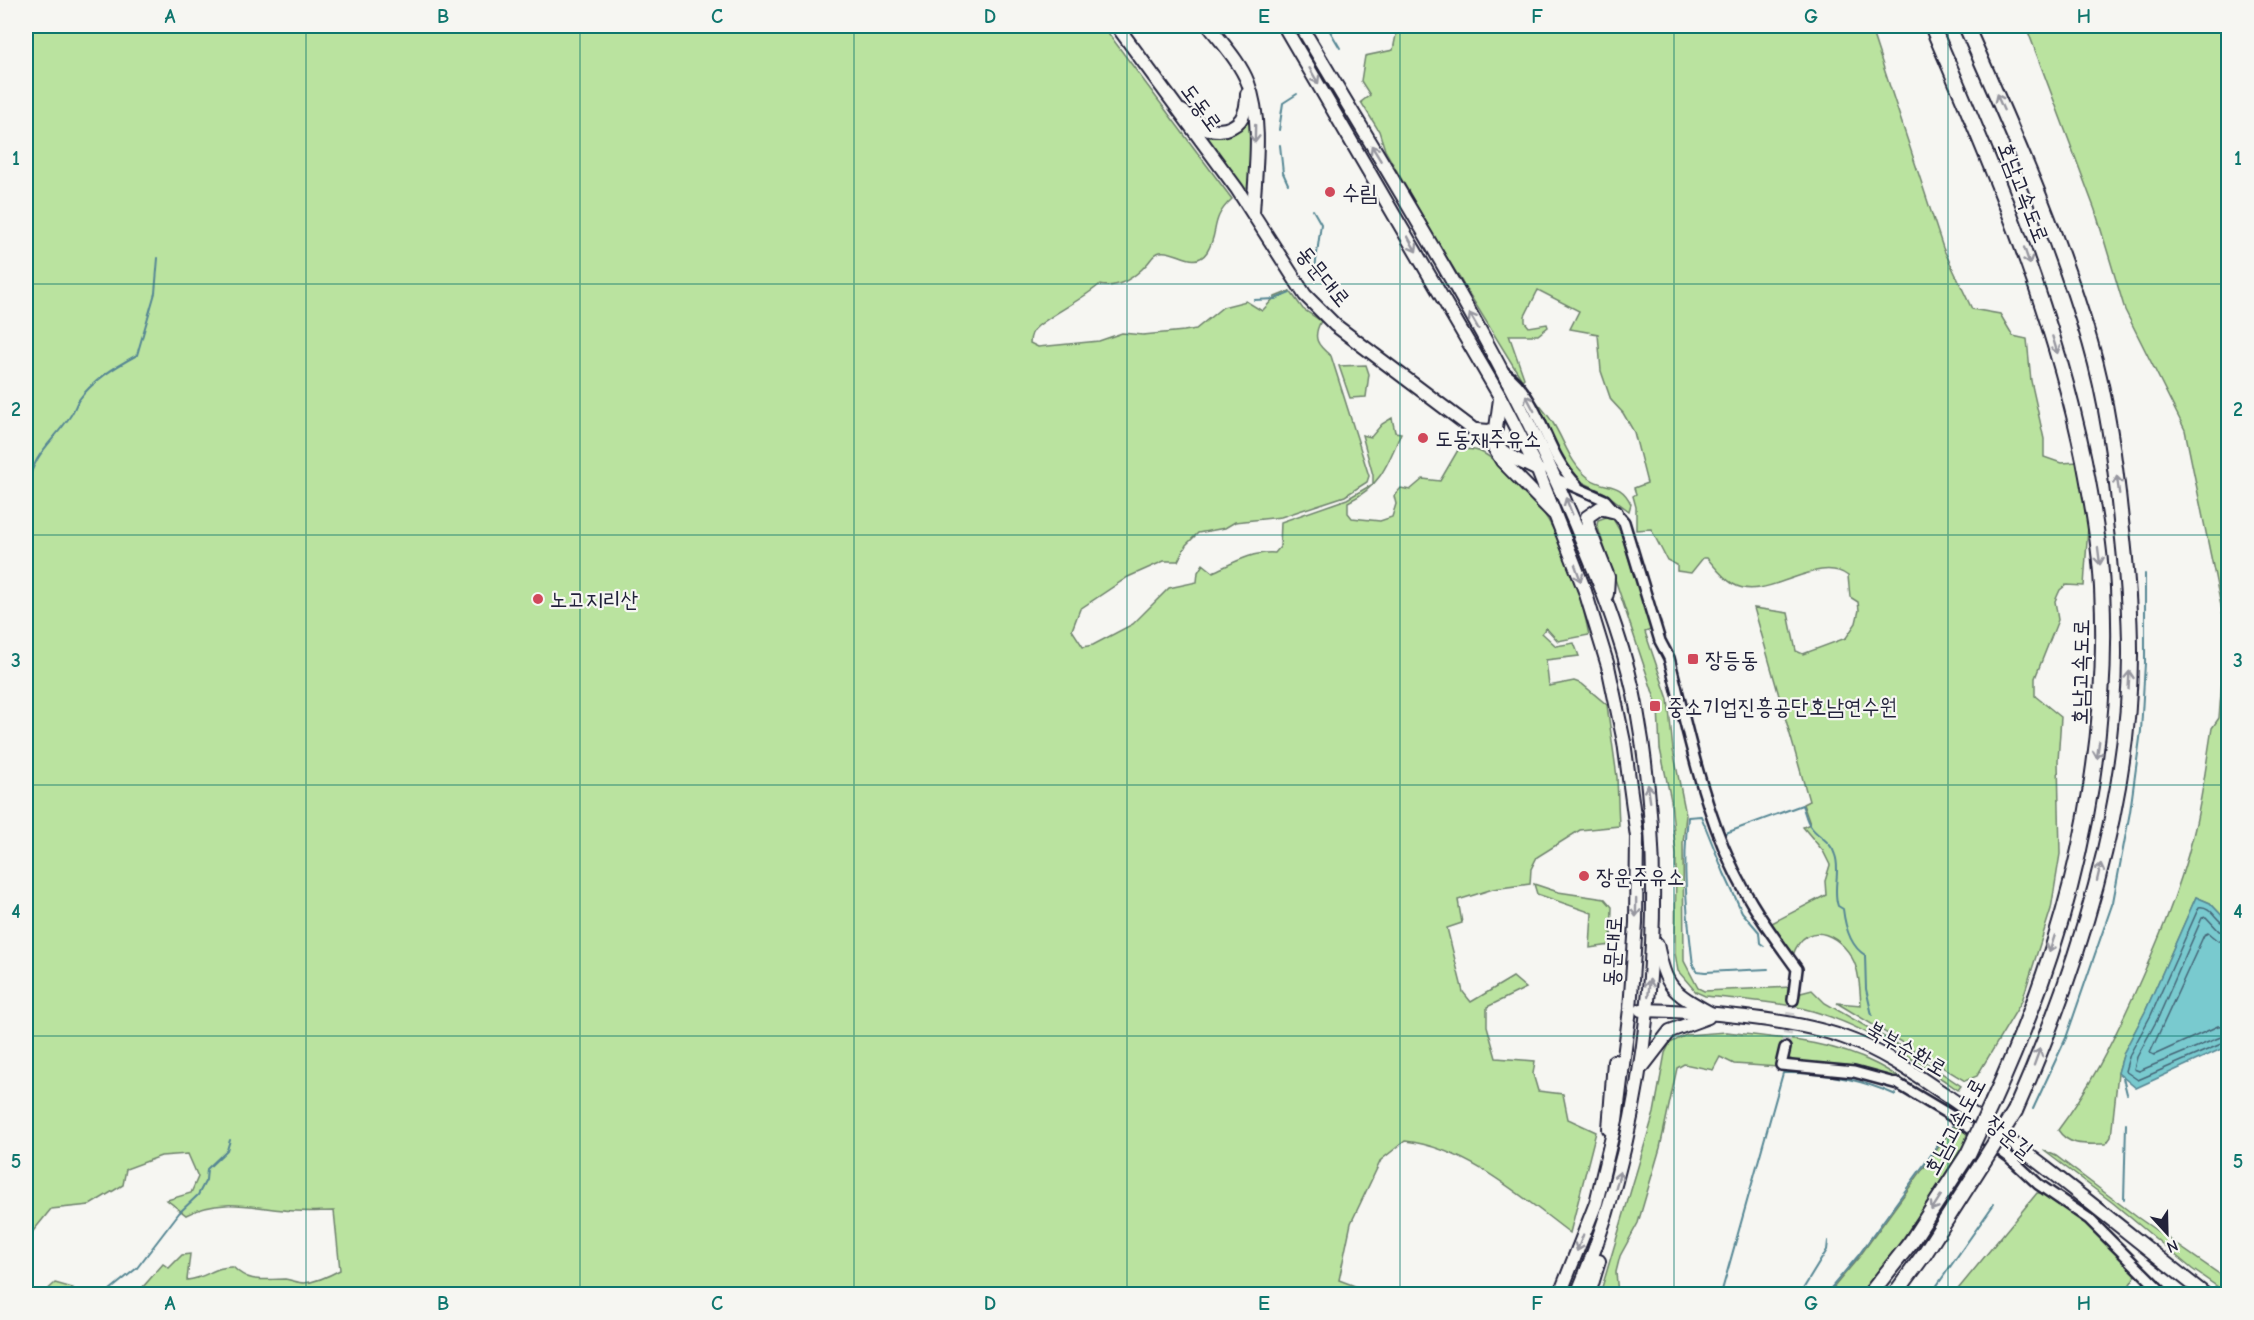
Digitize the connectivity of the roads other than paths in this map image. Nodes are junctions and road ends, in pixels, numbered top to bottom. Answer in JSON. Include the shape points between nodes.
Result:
{"nodes":[{"id":1,"x":1117,"y":26,"type":"edge"},
{"id":2,"x":1209,"y":26,"type":"edge"},
{"id":3,"x":1284,"y":26,"type":"edge"},
{"id":4,"x":1301,"y":26,"type":"edge"},
{"id":5,"x":1923,"y":26,"type":"edge"},
{"id":6,"x":1932,"y":26,"type":"edge"},
{"id":7,"x":1966,"y":27,"type":"edge"},
{"id":8,"x":1247,"y":80,"type":"junction"},
{"id":9,"x":1176,"y":107,"type":"junction"},
{"id":10,"x":1253,"y":213,"type":"junction"},
{"id":11,"x":2016,"y":224,"type":"junction"},
{"id":12,"x":1503,"y":372,"type":"junction"},
{"id":13,"x":1499,"y":395,"type":"junction"},
{"id":14,"x":1477,"y":430,"type":"junction"},
{"id":15,"x":1490,"y":441,"type":"junction"},
{"id":16,"x":1538,"y":471,"type":"junction"},
{"id":17,"x":1557,"y":478,"type":"junction"},
{"id":18,"x":1581,"y":489,"type":"junction"},
{"id":19,"x":1616,"y":513,"type":"junction"},
{"id":20,"x":1558,"y":518,"type":"junction"},
{"id":21,"x":1606,"y":598,"type":"junction"},
{"id":22,"x":1654,"y":931,"type":"junction"},
{"id":23,"x":1792,"y":1000,"type":"tunnel mouth"},
{"id":24,"x":1630,"y":1009,"type":"junction"},
{"id":25,"x":1647,"y":1010,"type":"junction"},
{"id":26,"x":1714,"y":1015,"type":"junction"},
{"id":27,"x":1785,"y":1048,"type":"tunnel mouth"},
{"id":28,"x":1614,"y":1061,"type":"dead end"},
{"id":29,"x":1641,"y":1070,"type":"junction"},
{"id":30,"x":1611,"y":1141,"type":"junction"},
{"id":31,"x":1609,"y":1210,"type":"junction"},
{"id":32,"x":1560,"y":1294,"type":"edge"},
{"id":33,"x":1577,"y":1294,"type":"edge"},
{"id":34,"x":1589,"y":1294,"type":"edge"},
{"id":35,"x":1870,"y":1294,"type":"edge"},
{"id":36,"x":1895,"y":1294,"type":"edge"},
{"id":37,"x":2164,"y":1294,"type":"edge"},
{"id":38,"x":2205,"y":1294,"type":"edge"}],
"edges":[{"from":1,"to":9,"type":"main road","name":"도동로"},
{"from":2,"to":8,"type":"main road"},
{"from":3,"to":13,"type":"main road","name":"동문대로","one_way":true},
{"from":12,"to":4,"type":"main road","name":"동문대로","one_way":true},
{"from":5,"to":11,"type":"highway","via":[[1993,187]]},
{"from":6,"to":11,"type":"highway","name":"호남고속도로"},
{"from":36,"to":7,"type":"highway","name":"호남고속도로","one_way":true,"bridge":true,"via":[[2015,1111],[2092,901],[2113,811],[2126,726],[2130,653],[2127,581],[2109,423],[2091,344],[2032,175]]},
{"from":8,"to":9,"type":"main road","via":[[1244,116],[1236,126],[1205,128]]},
{"from":8,"to":10,"type":"main road","one_way":true,"via":[[1255,114]]},
{"from":9,"to":10,"type":"main road","name":"도동로"},
{"from":10,"to":14,"type":"main road","name":"동문대로","via":[[1314,305],[1344,332]]},
{"from":11,"to":35,"type":"highway","name":"호남고속도로","one_way":true,"bridge":true,"via":[[2064,374],[2092,502],[2102,586],[2101,727],[2089,807],[2067,900],[2014,1054],[1968,1154],[1911,1242]]},
{"from":12,"to":17,"type":"main road","name":"동문대로"},
{"from":18,"to":12,"type":"street","one_way":true,"via":[[1565,472],[1521,385]]},
{"from":13,"to":14,"type":"main road","via":[[1496,428]]},
{"from":13,"to":16,"type":"main road","name":"동문대로"},
{"from":14,"to":15,"type":"main road","name":"동문대로"},
{"from":15,"to":16,"type":"main road","name":"동문대로"},
{"from":15,"to":20,"type":"main road","via":[[1502,461]]},
{"from":16,"to":17,"type":"main road","name":"동문대로"},
{"from":16,"to":20,"type":"main road","name":"동문대로"},
{"from":17,"to":18,"type":"street"},
{"from":21,"to":17,"type":"main road","name":"동문대로","one_way":true},
{"from":18,"to":19,"type":"street","via":[[1605,500]]},
{"from":19,"to":21,"type":"main road","via":[[1600,508],[1587,517],[1608,578]]},
{"from":19,"to":23,"type":"street","via":[[1629,532],[1660,641],[1669,658],[1704,794],[1730,863],[1758,913],[1797,969]]},
{"from":20,"to":24,"type":"main road","name":"동문대로","one_way":true,"via":[[1608,666],[1624,742],[1636,837]]},
{"from":22,"to":21,"type":"main road","name":"동문대로","one_way":true,"via":[[1654,834],[1644,756],[1630,681]]},
{"from":25,"to":22,"type":"main road","name":"동문대로","one_way":true},
{"from":22,"to":26,"type":"main road","via":[[1671,988]]},
{"from":24,"to":25,"type":"main road","name":"북부순환로"},
{"from":24,"to":30,"type":"main road","name":"동문대로"},
{"from":25,"to":26,"type":"main road","name":"북부순환로"},
{"from":25,"to":29,"type":"main road","name":"동문대로"},
{"from":26,"to":29,"type":"main road","via":[[1670,1031]]},
{"from":26,"to":38,"type":"main road","name":"북부순환로","via":[[1810,1028],[1842,1036],[1890,1057],[1991,1127]]},
{"from":27,"to":37,"type":"street","name":"장운길","via":[[1781,1065],[1877,1077],[1898,1084],[1963,1123],[2038,1184],[2089,1219]]},
{"from":28,"to":30,"type":"main road","via":[[1608,1120]]},
{"from":31,"to":29,"type":"main road","name":"동문대로","one_way":true},
{"from":30,"to":32,"type":"main road","name":"동문대로","one_way":true,"via":[[1596,1203]]},
{"from":31,"to":33,"type":"main road","name":"동문대로"},
{"from":31,"to":34,"type":"main road"}]}
